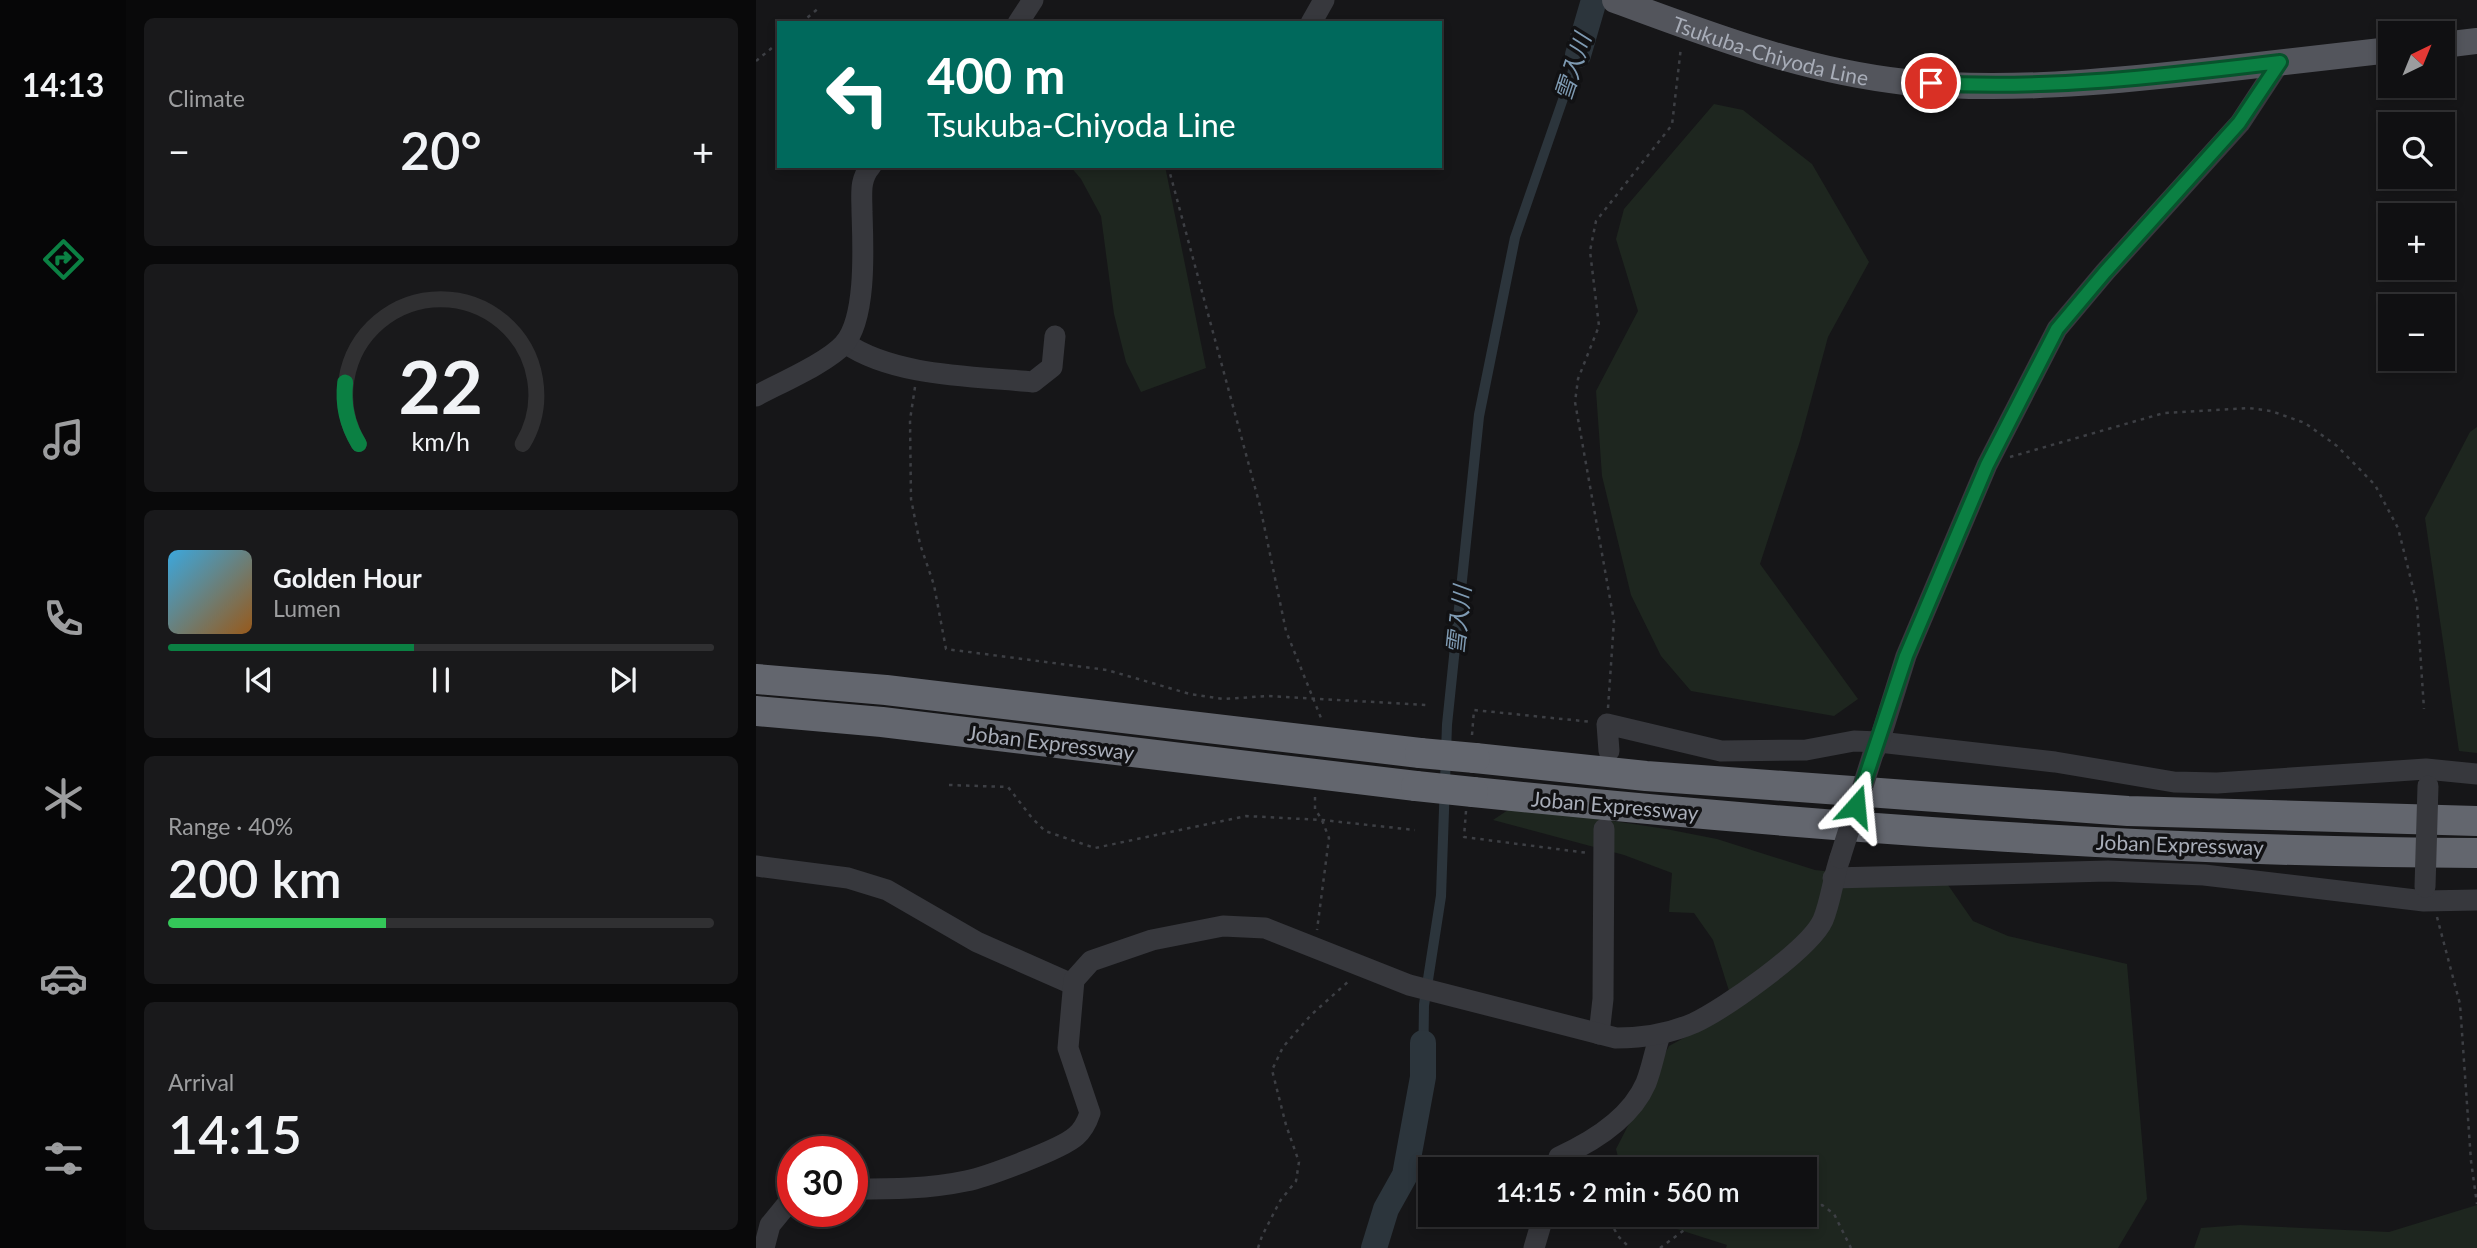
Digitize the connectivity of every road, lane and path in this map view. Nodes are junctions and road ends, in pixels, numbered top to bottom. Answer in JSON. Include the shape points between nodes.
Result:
{"nodes":[{"id":1,"x":1033,"y":0,"type":"edge"},
{"id":2,"x":1324,"y":0,"type":"edge"},
{"id":3,"x":1615,"y":0,"type":"edge"},
{"id":4,"x":820,"y":7,"type":"dead end"},
{"id":5,"x":803,"y":21,"type":"edge"},
{"id":6,"x":1019,"y":21,"type":"edge"},
{"id":7,"x":1312,"y":21,"type":"edge"},
{"id":8,"x":1684,"y":26,"type":"junction"},
{"id":9,"x":2477,"y":41,"type":"edge"},
{"id":10,"x":777,"y":44,"type":"edge"},
{"id":11,"x":2455,"y":44,"type":"edge"},
{"id":12,"x":2378,"y":51,"type":"edge"},
{"id":13,"x":756,"y":61,"type":"edge"},
{"id":14,"x":2280,"y":62,"type":"junction"},
{"id":15,"x":869,"y":168,"type":"edge"},
{"id":16,"x":1169,"y":168,"type":"edge"},
{"id":17,"x":1055,"y":336,"type":"dead end"},
{"id":18,"x":845,"y":343,"type":"junction"},
{"id":19,"x":917,"y":370,"type":"junction"},
{"id":20,"x":756,"y":396,"type":"edge"},
{"id":21,"x":1987,"y":465,"type":"junction"},
{"id":22,"x":759,"y":678,"type":"edge"},
{"id":23,"x":1314,"y":698,"type":"junction"},
{"id":24,"x":1426,"y":705,"type":"dead end"},
{"id":25,"x":2424,"y":709,"type":"dead end"},
{"id":26,"x":756,"y":711,"type":"edge"},
{"id":27,"x":1322,"y":721,"type":"dead end"},
{"id":28,"x":1607,"y":724,"type":"junction"},
{"id":29,"x":1876,"y":748,"type":"junction"},
{"id":30,"x":1609,"y":751,"type":"dead end"},
{"id":31,"x":2477,"y":774,"type":"edge"},
{"id":32,"x":2427,"y":778,"type":"junction"},
{"id":33,"x":949,"y":785,"type":"dead end"},
{"id":34,"x":1315,"y":794,"type":"dead end"},
{"id":35,"x":1322,"y":820,"type":"junction"},
{"id":36,"x":2477,"y":821,"type":"edge"},
{"id":37,"x":1604,"y":829,"type":"dead end"},
{"id":38,"x":1415,"y":830,"type":"dead end"},
{"id":39,"x":2477,"y":853,"type":"edge"},
{"id":40,"x":756,"y":866,"type":"edge"},
{"id":41,"x":1836,"y":868,"type":"junction"},
{"id":42,"x":2427,"y":896,"type":"junction"},
{"id":43,"x":2477,"y":900,"type":"edge"},
{"id":44,"x":1315,"y":949,"type":"junction"},
{"id":45,"x":1363,"y":969,"type":"junction"},
{"id":46,"x":1072,"y":984,"type":"junction"},
{"id":47,"x":1599,"y":1034,"type":"junction"},
{"id":48,"x":1660,"y":1035,"type":"junction"},
{"id":49,"x":1559,"y":1157,"type":"edge"},
{"id":50,"x":868,"y":1189,"type":"edge"},
{"id":51,"x":2477,"y":1204,"type":"edge"},
{"id":52,"x":1817,"y":1206,"type":"edge"},
{"id":53,"x":777,"y":1216,"type":"edge"},
{"id":54,"x":1540,"y":1227,"type":"edge"},
{"id":55,"x":1613,"y":1227,"type":"edge"},
{"id":56,"x":1688,"y":1227,"type":"edge"},
{"id":57,"x":763,"y":1237,"type":"edge"},
{"id":58,"x":1258,"y":1248,"type":"edge"},
{"id":59,"x":1534,"y":1248,"type":"edge"},
{"id":60,"x":1630,"y":1248,"type":"edge"},
{"id":61,"x":1660,"y":1248,"type":"edge"},
{"id":62,"x":1851,"y":1248,"type":"edge"}],
"edges":[{"from":1,"to":6,"type":"street"},
{"from":2,"to":7,"type":"street"},
{"from":3,"to":8,"type":"main road","name":"Tsukuba-Chiyoda Line"},
{"from":4,"to":5,"type":"path"},
{"from":8,"to":14,"type":"main road","name":"Tsukuba-Chiyoda Line","via":[[1817,67],[1905,82],[2050,85]]},
{"from":8,"to":28,"type":"path","via":[[1672,125],[1596,221],[1590,251],[1599,327],[1578,379],[1575,402],[1614,621]]},
{"from":9,"to":11,"type":"main road"},
{"from":10,"to":13,"type":"path"},
{"from":12,"to":14,"type":"main road","name":"Tsukuba-Chiyoda Line"},
{"from":14,"to":21,"type":"street","via":[[2239,123],[2057,329]]},
{"from":15,"to":18,"type":"street","via":[[862,177],[860,299]]},
{"from":16,"to":23,"type":"path","via":[[1260,506],[1286,631]]},
{"from":17,"to":19,"type":"street","via":[[1052,367],[1033,382]]},
{"from":18,"to":19,"type":"street","via":[[860,353]]},
{"from":18,"to":20,"type":"street"},
{"from":19,"to":23,"type":"path","via":[[910,420],[911,499],[946,649],[1107,670],[1224,699]]},
{"from":21,"to":25,"type":"path","via":[[2164,413],[2249,408],[2305,423],[2337,446],[2375,485],[2398,528],[2417,604]]},
{"from":21,"to":29,"type":"street","via":[[1906,656]]},
{"from":22,"to":36,"type":"highway","name":"Joban Expressway","bridge":true,"via":[[1646,776],[2128,811]]},
{"from":23,"to":24,"type":"path"},
{"from":23,"to":27,"type":"path"},
{"from":26,"to":39,"type":"highway","name":"Joban Expressway","bridge":true,"via":[[896,723],[1416,786],[1721,815],[2087,841]]},
{"from":28,"to":29,"type":"street","via":[[1721,751],[1806,750],[1854,741]]},
{"from":28,"to":30,"type":"street"},
{"from":29,"to":32,"type":"street","via":[[2055,762],[2174,782]]},
{"from":29,"to":41,"type":"street","bridge":true},
{"from":31,"to":32,"type":"street"},
{"from":32,"to":42,"type":"street","bridge":true},
{"from":33,"to":35,"type":"path","via":[[1008,787],[1045,831],[1095,848],[1246,816]]},
{"from":34,"to":35,"type":"path","via":[[1315,809]]},
{"from":35,"to":38,"type":"path"},
{"from":35,"to":44,"type":"path","via":[[1329,838]]},
{"from":37,"to":47,"type":"street"},
{"from":40,"to":46,"type":"street","via":[[848,878],[887,890],[977,942]]},
{"from":41,"to":42,"type":"street","via":[[2204,875]]},
{"from":41,"to":48,"type":"street","via":[[1822,922],[1804,944],[1714,1012]]},
{"from":42,"to":43,"type":"street"},
{"from":42,"to":51,"type":"path","via":[[2460,1003]]},
{"from":44,"to":45,"type":"street"},
{"from":44,"to":46,"type":"street","via":[[1265,928],[1223,926],[1152,940],[1091,961]]},
{"from":45,"to":47,"type":"street"},
{"from":45,"to":58,"type":"path","via":[[1311,1015],[1283,1047],[1272,1070],[1299,1162],[1296,1181],[1280,1201]]},
{"from":46,"to":50,"type":"street","via":[[1069,1048],[1090,1113],[1076,1136],[1061,1147],[967,1181]]},
{"from":47,"to":48,"type":"street","via":[[1616,1038]]},
{"from":48,"to":49,"type":"street","via":[[1645,1084],[1630,1107],[1615,1123]]},
{"from":52,"to":62,"type":"path","via":[[1834,1214]]},
{"from":53,"to":57,"type":"street"},
{"from":54,"to":59,"type":"street"},
{"from":55,"to":60,"type":"path"},
{"from":56,"to":61,"type":"path"}]}
